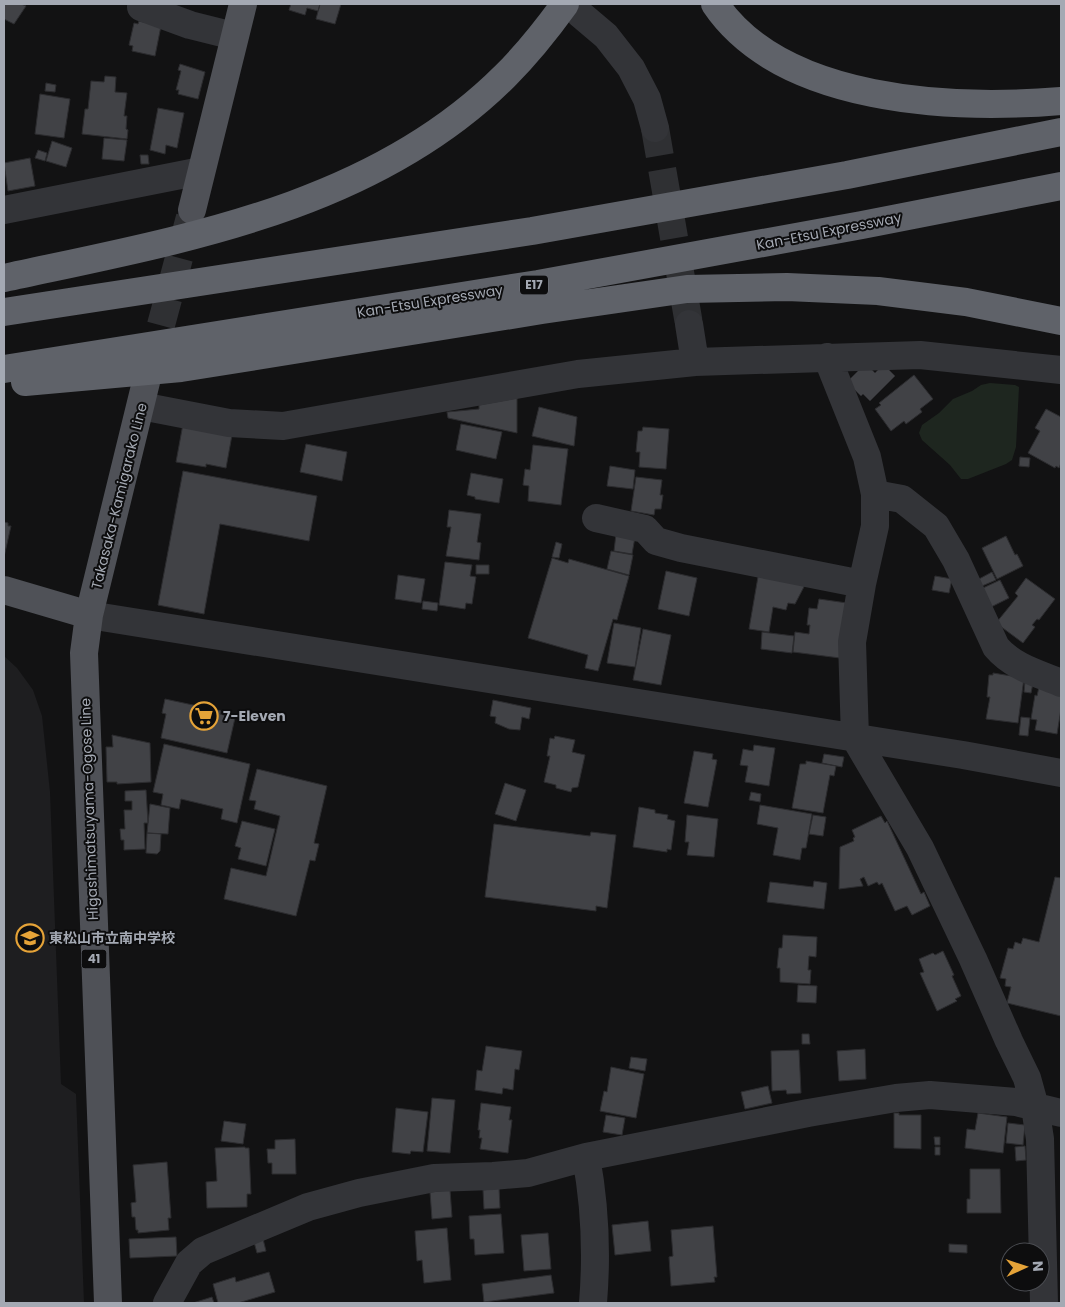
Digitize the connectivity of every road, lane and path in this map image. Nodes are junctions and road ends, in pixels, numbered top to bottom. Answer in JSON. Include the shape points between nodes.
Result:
{"nodes":[{"id":1,"x":243,"y":4,"type":"edge"},
{"id":2,"x":715,"y":4,"type":"edge"},
{"id":3,"x":141,"y":8,"type":"dead end"},
{"id":4,"x":573,"y":9,"type":"edge"},
{"id":5,"x":234,"y":36,"type":"junction"},
{"id":6,"x":1061,"y":101,"type":"edge"},
{"id":7,"x":655,"y":128,"type":"tunnel mouth"},
{"id":8,"x":1061,"y":132,"type":"edge"},
{"id":9,"x":201,"y":171,"type":"junction"},
{"id":10,"x":1061,"y":186,"type":"edge"},
{"id":11,"x":4,"y":210,"type":"edge"},
{"id":12,"x":192,"y":210,"type":"tunnel mouth"},
{"id":13,"x":4,"y":278,"type":"edge"},
{"id":14,"x":4,"y":312,"type":"edge"},
{"id":15,"x":1061,"y":321,"type":"edge"},
{"id":16,"x":689,"y":324,"type":"tunnel mouth"},
{"id":17,"x":827,"y":357,"type":"junction"},
{"id":18,"x":695,"y":362,"type":"junction"},
{"id":19,"x":4,"y":368,"type":"edge"},
{"id":20,"x":1061,"y":370,"type":"edge"},
{"id":21,"x":147,"y":378,"type":"tunnel mouth"},
{"id":22,"x":4,"y":383,"type":"edge"},
{"id":23,"x":141,"y":406,"type":"junction"},
{"id":24,"x":875,"y":494,"type":"junction"},
{"id":25,"x":596,"y":518,"type":"dead end"},
{"id":26,"x":862,"y":584,"type":"junction"},
{"id":27,"x":4,"y":590,"type":"edge"},
{"id":28,"x":89,"y":615,"type":"junction"},
{"id":29,"x":1061,"y":684,"type":"edge"},
{"id":30,"x":855,"y":738,"type":"junction"},
{"id":31,"x":1061,"y":772,"type":"edge"},
{"id":32,"x":1048,"y":1110,"type":"edge"},
{"id":33,"x":586,"y":1157,"type":"junction"},
{"id":34,"x":108,"y":1303,"type":"edge"},
{"id":35,"x":167,"y":1303,"type":"edge"},
{"id":36,"x":593,"y":1303,"type":"edge"},
{"id":37,"x":1044,"y":1303,"type":"edge"}],
"edges":[{"from":1,"to":5,"type":"main road"},
{"from":2,"to":6,"type":"highway","via":[[738,31],[768,54],[807,74],[859,90],[920,101],[983,105]]},
{"from":3,"to":5,"type":"street"},
{"from":4,"to":7,"type":"street","via":[[606,36],[631,68],[647,99]]},
{"from":4,"to":13,"type":"highway","via":[[466,111],[385,165],[330,191],[262,216],[186,238]]},
{"from":5,"to":9,"type":"main road"},
{"from":8,"to":14,"type":"highway","via":[[847,175],[532,231]]},
{"from":9,"to":11,"type":"street"},
{"from":9,"to":12,"type":"main road"},
{"from":10,"to":19,"type":"highway","name":"Kan-Etsu Expressway","number":"E17","via":[[538,284]]},
{"from":15,"to":22,"type":"highway","via":[[966,302],[878,291],[787,287],[687,289],[181,368]]},
{"from":16,"to":18,"type":"street"},
{"from":17,"to":18,"type":"street"},
{"from":17,"to":20,"type":"street","via":[[920,355]]},
{"from":17,"to":24,"type":"street","via":[[867,457]]},
{"from":18,"to":23,"type":"street","via":[[578,374],[283,426],[229,423]]},
{"from":21,"to":23,"type":"main road","name":"Takasaka-Kamigarako Line"},
{"from":23,"to":28,"type":"main road","name":"Takasaka-Kamigarako Line"},
{"from":24,"to":26,"type":"street","via":[[874,526]]},
{"from":24,"to":29,"type":"street","via":[[902,498],[936,526],[956,560],[996,647],[1018,666]]},
{"from":25,"to":26,"type":"street","via":[[645,529],[656,541],[681,548]]},
{"from":26,"to":30,"type":"street","via":[[852,642]]},
{"from":27,"to":28,"type":"main road"},
{"from":28,"to":30,"type":"street"},
{"from":28,"to":34,"type":"main road","name":"Higashimatsuyama-Ogose Line","number":"41","via":[[84,653]]},
{"from":30,"to":31,"type":"street"},
{"from":30,"to":32,"type":"street","via":[[920,848],[1027,1078]]},
{"from":32,"to":33,"type":"street","via":[[1016,1102],[940,1096],[896,1098]]},
{"from":32,"to":37,"type":"street","via":[[1040,1139]]},
{"from":33,"to":35,"type":"street","via":[[528,1173],[434,1178],[308,1207],[203,1251],[189,1263]]},
{"from":33,"to":36,"type":"street","via":[[596,1262]]}]}
